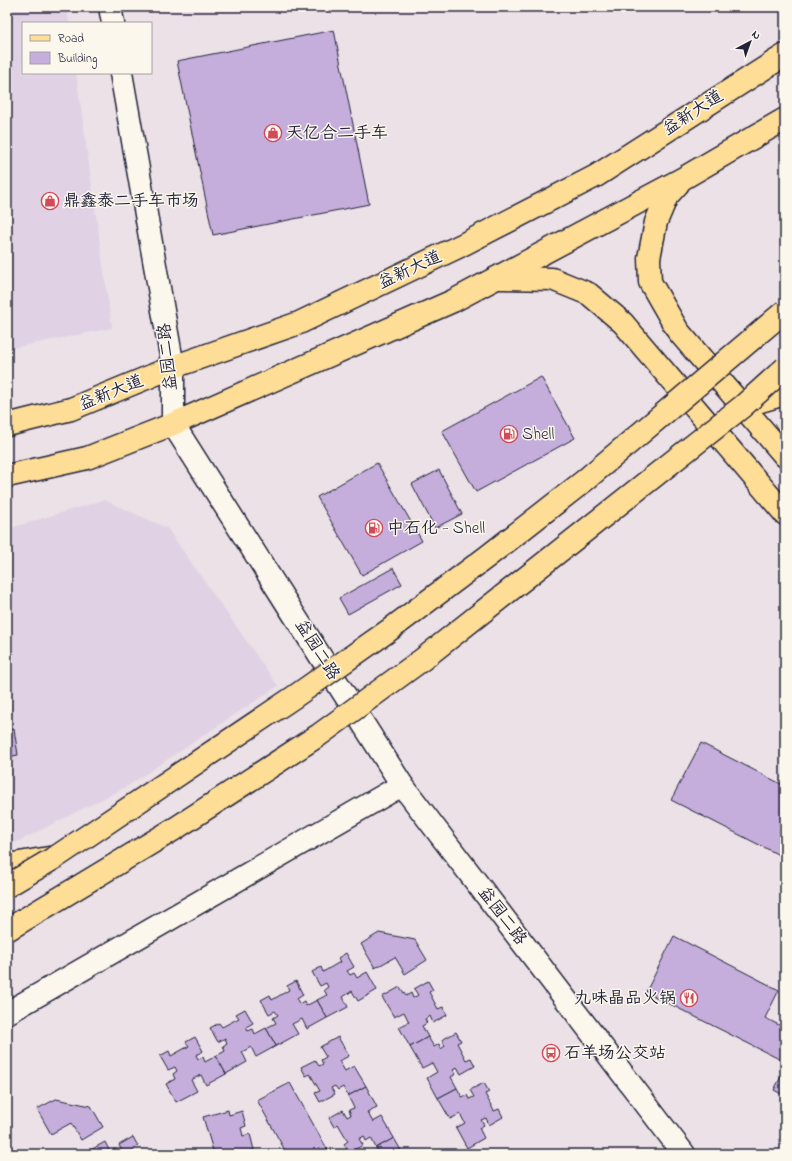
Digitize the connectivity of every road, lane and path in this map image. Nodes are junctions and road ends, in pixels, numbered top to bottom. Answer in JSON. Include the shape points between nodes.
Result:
{"nodes":[{"id":1,"x":110,"y":7,"type":"edge"},
{"id":2,"x":113,"y":22,"type":"edge"},
{"id":3,"x":785,"y":55,"type":"edge"},
{"id":4,"x":122,"y":74,"type":"edge"},
{"id":5,"x":785,"y":119,"type":"edge"},
{"id":6,"x":682,"y":180,"type":"junction"},
{"id":7,"x":498,"y":278,"type":"junction"},
{"id":8,"x":785,"y":311,"type":"edge"},
{"id":9,"x":173,"y":367,"type":"junction"},
{"id":10,"x":785,"y":368,"type":"edge"},
{"id":11,"x":785,"y":394,"type":"edge"},
{"id":12,"x":743,"y":406,"type":"junction"},
{"id":13,"x":173,"y":424,"type":"junction"},
{"id":14,"x":7,"y":425,"type":"edge"},
{"id":15,"x":785,"y":456,"type":"edge"},
{"id":16,"x":7,"y":476,"type":"edge"},
{"id":17,"x":785,"y":514,"type":"edge"},
{"id":18,"x":402,"y":785,"type":"junction"},
{"id":19,"x":56,"y":857,"type":"junction"},
{"id":20,"x":7,"y":865,"type":"edge"},
{"id":21,"x":7,"y":886,"type":"edge"},
{"id":22,"x":7,"y":930,"type":"edge"},
{"id":23,"x":7,"y":1013,"type":"edge"},
{"id":24,"x":684,"y":1154,"type":"edge"}],
"edges":[{"from":1,"to":2,"type":"street"},
{"from":3,"to":9,"type":"main road","name":"益新大道","via":[[596,176],[460,246],[299,323]]},
{"from":4,"to":9,"type":"street","name":"益园二路"},
{"from":5,"to":6,"type":"main road"},
{"from":6,"to":7,"type":"main road"},
{"from":6,"to":15,"type":"main road","via":[[667,196],[656,222],[650,258],[650,282],[678,331]]},
{"from":7,"to":13,"type":"main road","via":[[453,301]]},
{"from":7,"to":17,"type":"main road","via":[[552,279],[589,294],[623,323]]},
{"from":8,"to":19,"type":"main road","bridge":true,"via":[[584,481],[470,570],[294,697]]},
{"from":9,"to":13,"type":"street","name":"益园二路"},
{"from":9,"to":14,"type":"main road","name":"益新大道","via":[[71,409]]},
{"from":10,"to":12,"type":"main road","bridge":true},
{"from":11,"to":12,"type":"main road"},
{"from":12,"to":22,"type":"main road","bridge":true,"via":[[424,659],[319,735],[176,828]]},
{"from":13,"to":16,"type":"main road","via":[[87,458]]},
{"from":13,"to":18,"type":"street","name":"益园二路"},
{"from":18,"to":23,"type":"street"},
{"from":18,"to":24,"type":"street","name":"益园二路"},
{"from":19,"to":20,"type":"main road"},
{"from":19,"to":21,"type":"main road","bridge":true}]}
